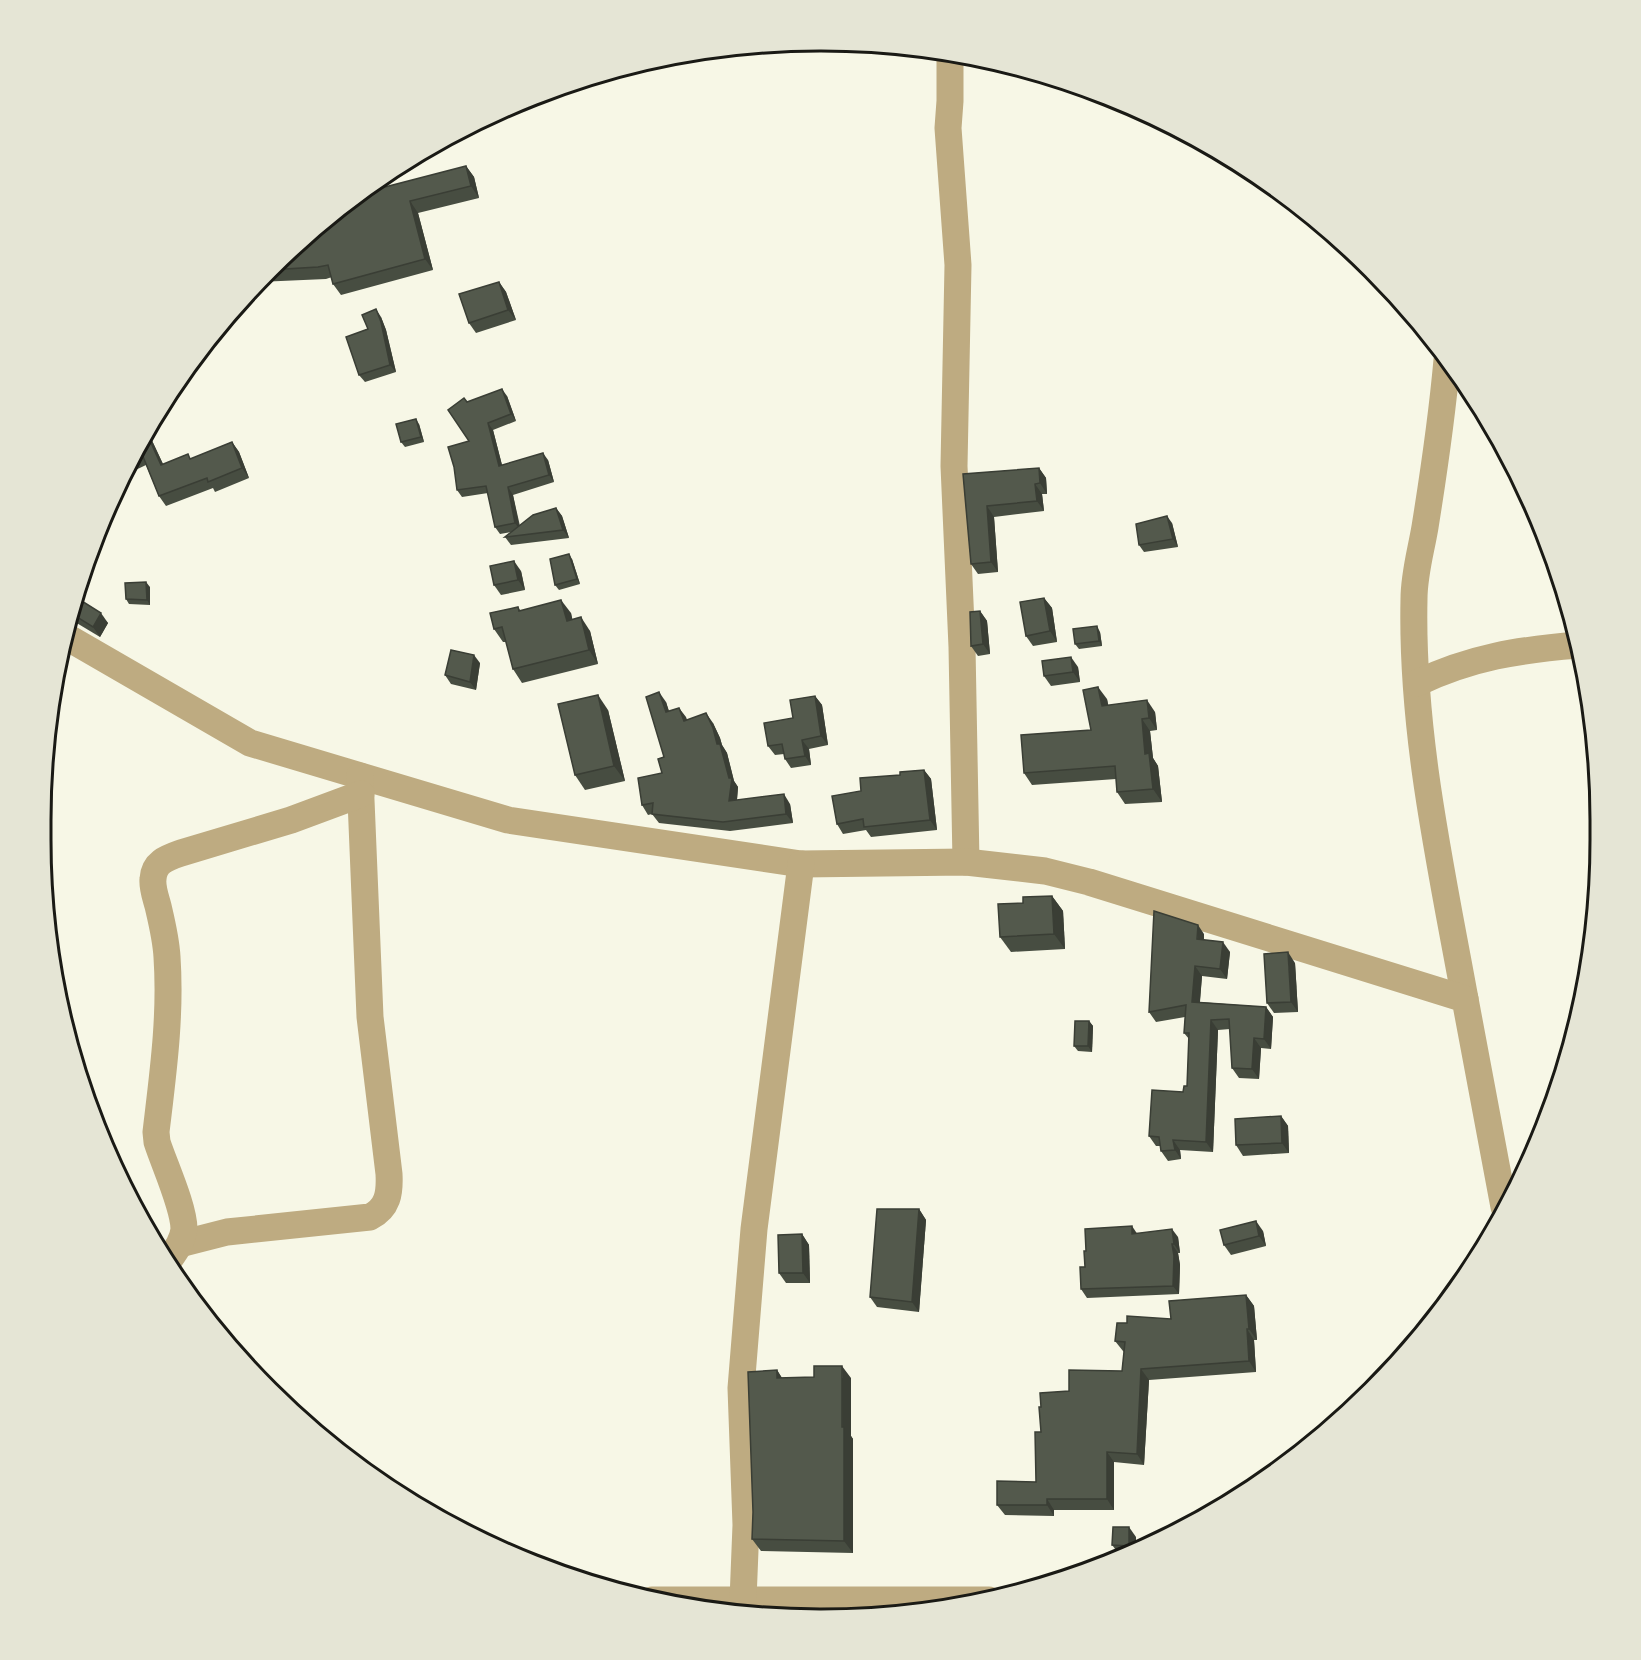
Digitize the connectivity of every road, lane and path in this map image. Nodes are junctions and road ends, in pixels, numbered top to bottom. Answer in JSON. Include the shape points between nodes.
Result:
{"nodes":[{"id":1,"x":950,"y":63,"type":"edge"},
{"id":2,"x":1446,"y":373,"type":"edge"},
{"id":3,"x":73,"y":640,"type":"edge"},
{"id":4,"x":1570,"y":646,"type":"edge"},
{"id":5,"x":1417,"y":682,"type":"junction"},
{"id":6,"x":361,"y":785,"type":"junction"},
{"id":7,"x":966,"y":862,"type":"junction"},
{"id":8,"x":801,"y":864,"type":"junction"},
{"id":9,"x":1465,"y":999,"type":"junction"},
{"id":10,"x":1502,"y":1196,"type":"edge"},
{"id":11,"x":173,"y":1254,"type":"edge"},
{"id":12,"x":708,"y":1600,"type":"edge"},
{"id":13,"x":743,"y":1600,"type":"junction"},
{"id":14,"x":934,"y":1600,"type":"edge"}],
"edges":[{"from":1,"to":7,"type":"street","via":[[948,128],[958,265],[954,466]]},
{"from":2,"to":5,"type":"street","via":[[1416,568]]},
{"from":3,"to":6,"type":"street","via":[[250,743]]},
{"from":4,"to":5,"type":"street","via":[[1477,659]]},
{"from":5,"to":9,"type":"street","via":[[1423,765]]},
{"from":6,"to":8,"type":"street","via":[[508,820]]},
{"from":6,"to":11,"type":"street","via":[[291,820],[181,852],[165,859],[155,870],[153,888],[164,931],[169,991],[156,1132],[184,1229]]},
{"from":6,"to":11,"type":"street","via":[[370,1017],[389,1174],[387,1202],[370,1217],[227,1232]]},
{"from":7,"to":8,"type":"street"},
{"from":7,"to":9,"type":"street","via":[[1045,871],[1089,882]]},
{"from":8,"to":13,"type":"street","via":[[754,1229],[741,1388],[746,1525]]},
{"from":9,"to":10,"type":"street"},
{"from":12,"to":13,"type":"street"},
{"from":13,"to":14,"type":"street"}]}
